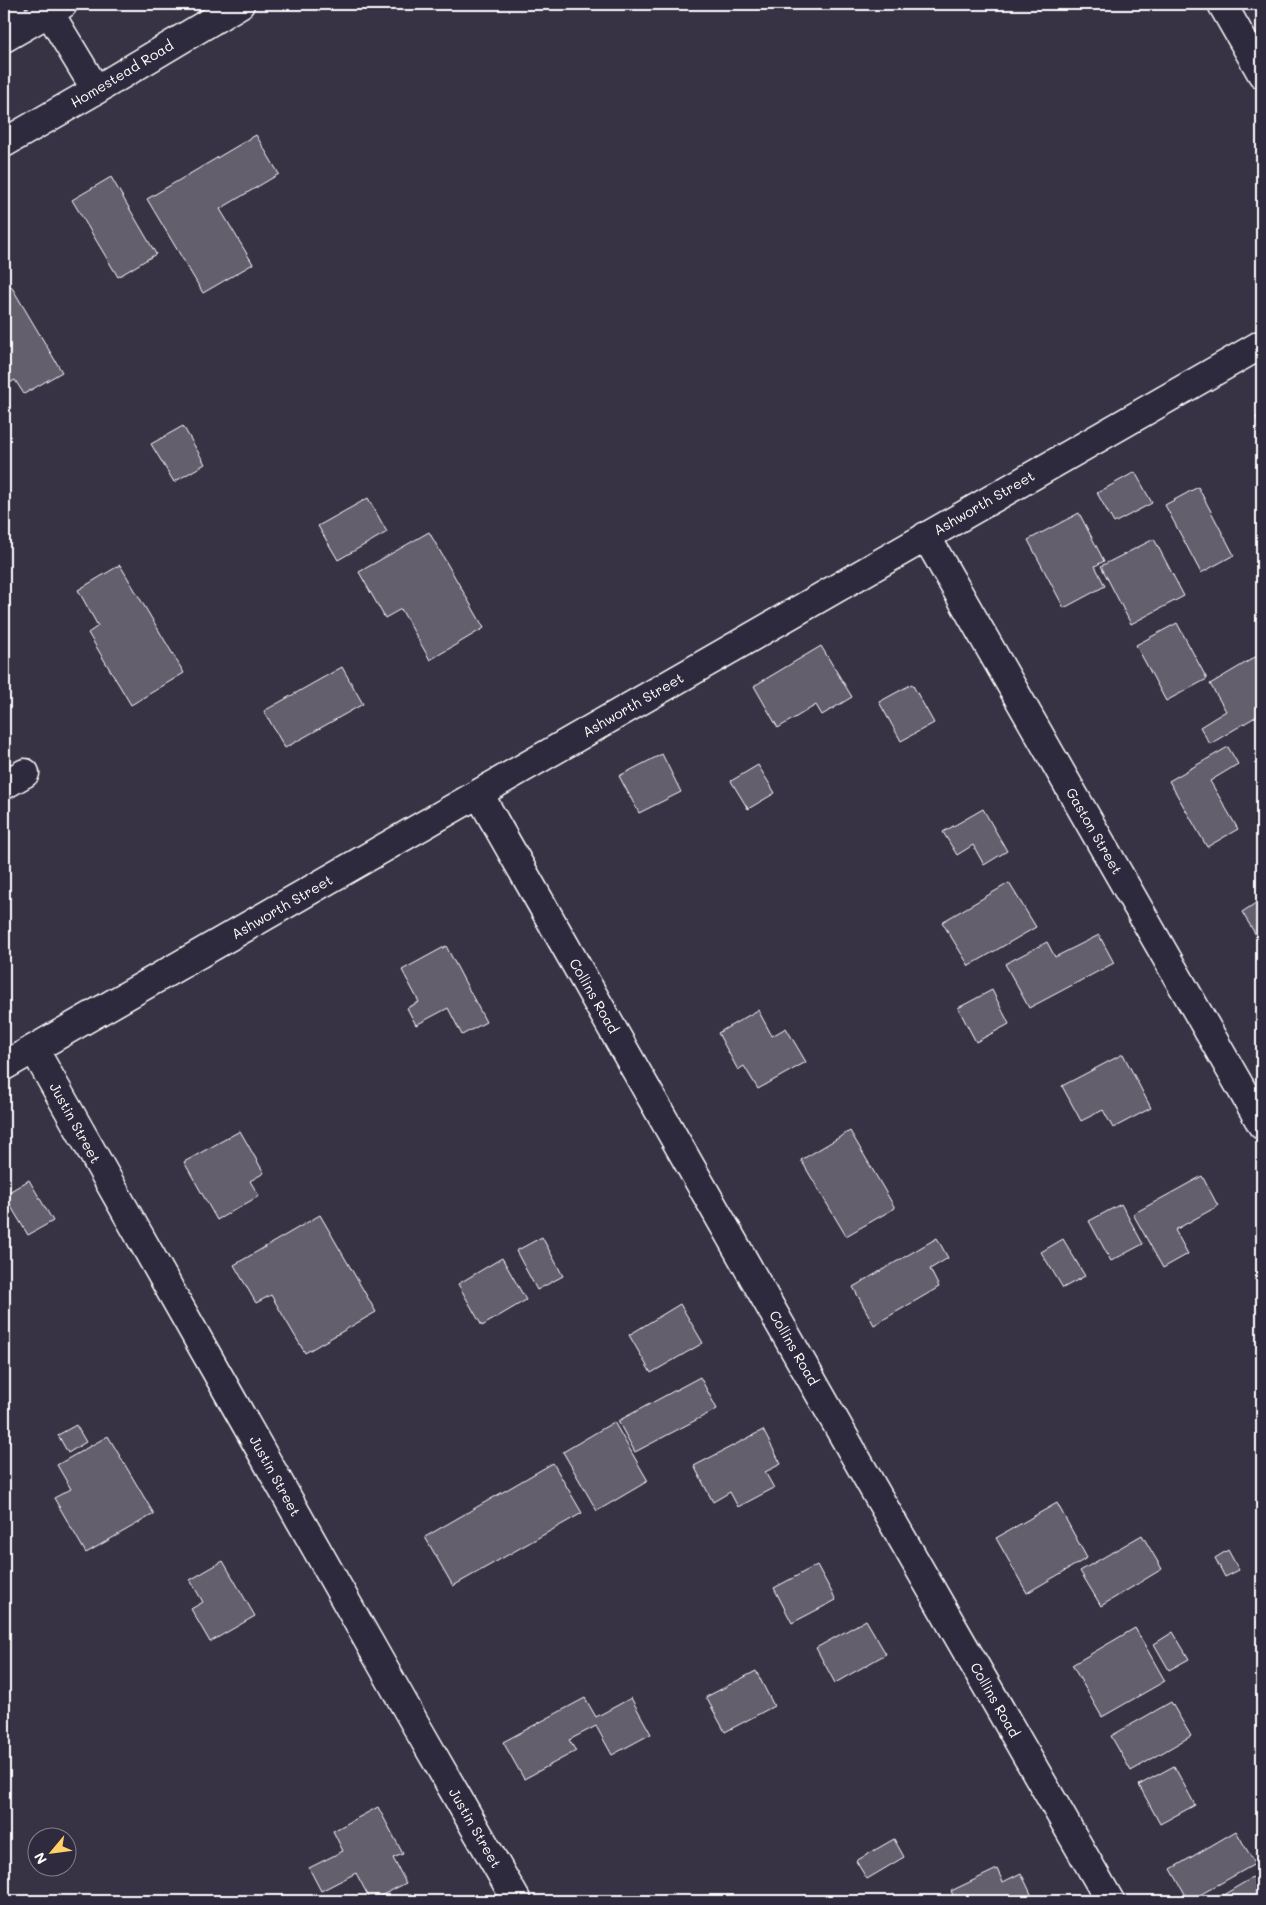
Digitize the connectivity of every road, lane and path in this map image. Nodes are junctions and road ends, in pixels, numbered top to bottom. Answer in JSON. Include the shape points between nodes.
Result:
{"nodes":[{"id":1,"x":6,"y":4,"type":"edge"},
{"id":2,"x":240,"y":4,"type":"edge"},
{"id":3,"x":1222,"y":4,"type":"edge"},
{"id":4,"x":56,"y":8,"type":"edge"},
{"id":5,"x":13,"y":33,"type":"edge"},
{"id":6,"x":1262,"y":74,"type":"edge"},
{"id":7,"x":96,"y":90,"type":"junction"},
{"id":8,"x":4,"y":143,"type":"edge"},
{"id":9,"x":1262,"y":344,"type":"edge"},
{"id":10,"x":926,"y":536,"type":"junction"},
{"id":11,"x":479,"y":794,"type":"junction"},
{"id":12,"x":34,"y":1049,"type":"junction"},
{"id":13,"x":4,"y":1066,"type":"edge"},
{"id":14,"x":1262,"y":1125,"type":"edge"},
{"id":15,"x":517,"y":1901,"type":"edge"},
{"id":16,"x":1110,"y":1901,"type":"edge"}],
"edges":[{"from":1,"to":5,"type":"street"},
{"from":2,"to":7,"type":"street","name":"Homestead Road"},
{"from":3,"to":6,"type":"street"},
{"from":4,"to":5,"type":"street"},
{"from":4,"to":7,"type":"street"},
{"from":7,"to":8,"type":"street","name":"Homestead Road"},
{"from":9,"to":10,"type":"street","name":"Ashworth Street"},
{"from":10,"to":11,"type":"street","name":"Ashworth Street"},
{"from":10,"to":14,"type":"street","name":"Gaston Street"},
{"from":11,"to":12,"type":"street","name":"Ashworth Street"},
{"from":11,"to":16,"type":"street","name":"Collins Road"},
{"from":12,"to":13,"type":"street","name":"Ashworth Street"},
{"from":12,"to":15,"type":"street","name":"Justin Street"}]}
